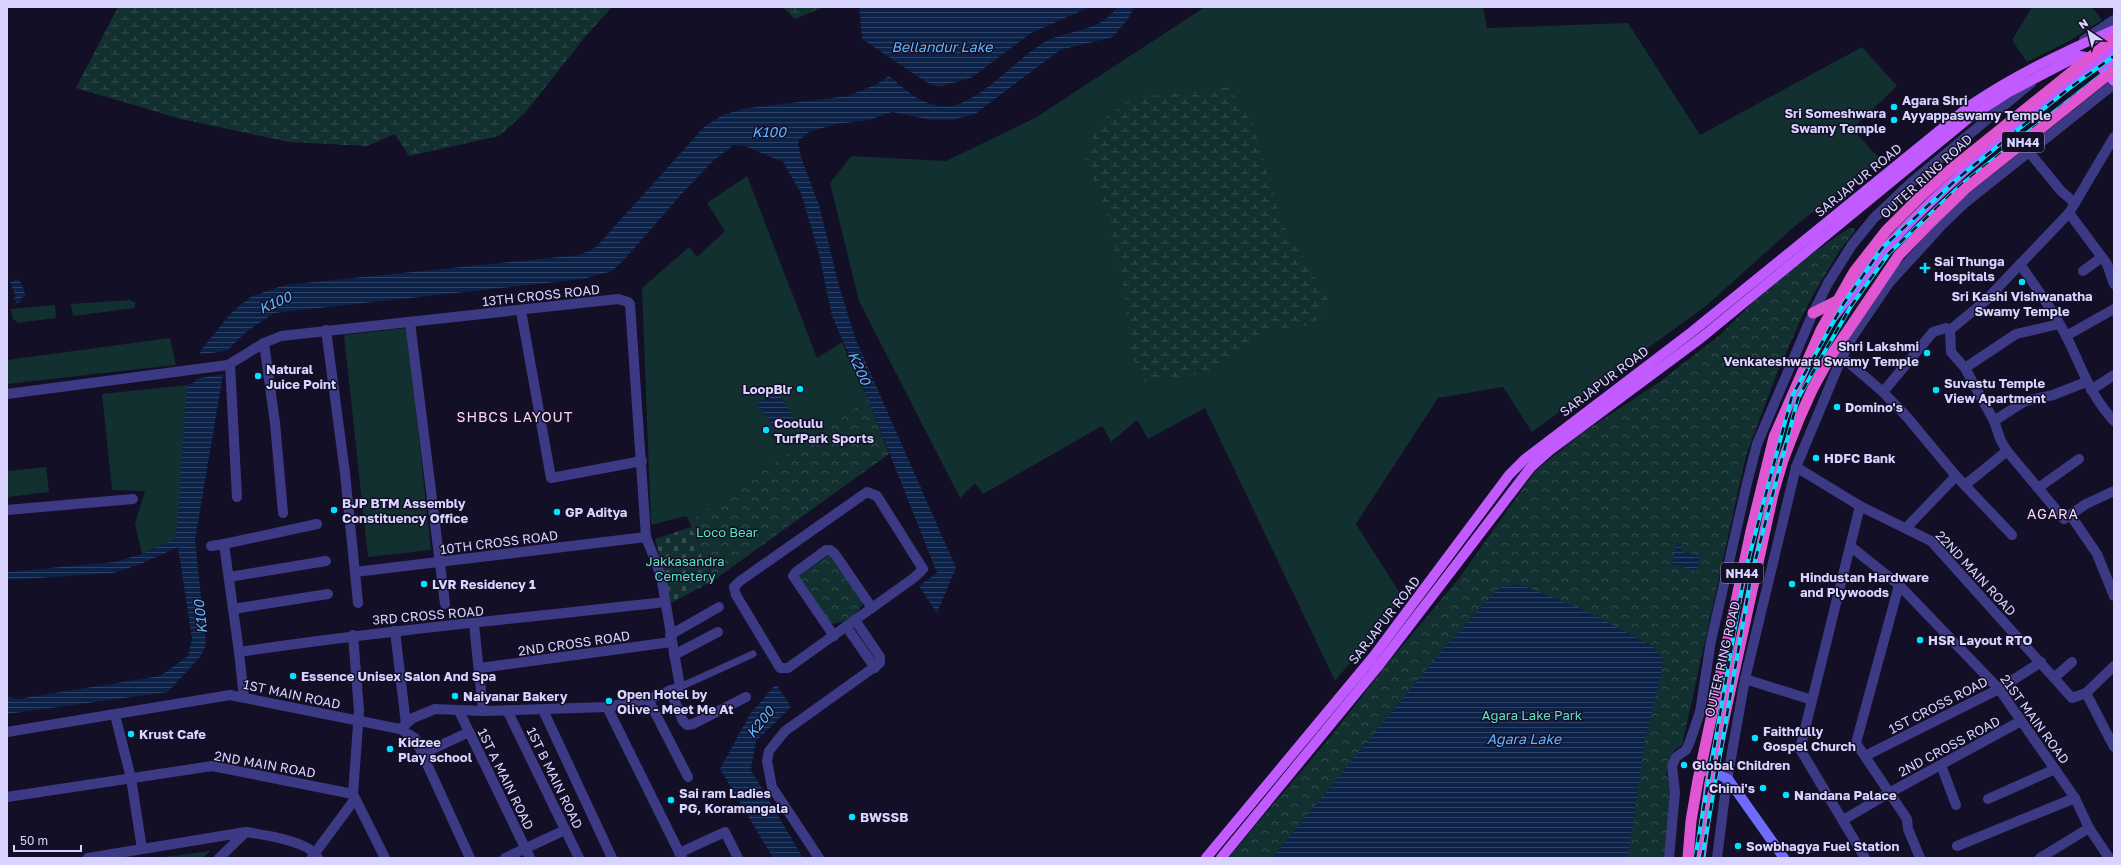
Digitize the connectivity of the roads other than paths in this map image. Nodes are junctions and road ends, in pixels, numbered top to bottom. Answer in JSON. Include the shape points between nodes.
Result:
{"nodes":[{"id":1,"x":2114,"y":20,"type":"edge"},
{"id":2,"x":2114,"y":30,"type":"edge"},
{"id":3,"x":2114,"y":38,"type":"edge"},
{"id":4,"x":2074,"y":47,"type":"junction"},
{"id":5,"x":2114,"y":50,"type":"edge"},
{"id":6,"x":2114,"y":60,"type":"edge"},
{"id":7,"x":2105,"y":67,"type":"edge"},
{"id":8,"x":2035,"y":80,"type":"junction"},
{"id":9,"x":2114,"y":83,"type":"edge"},
{"id":10,"x":2114,"y":137,"type":"edge"},
{"id":11,"x":2029,"y":152,"type":"junction"},
{"id":12,"x":2075,"y":203,"type":"junction"},
{"id":13,"x":2069,"y":213,"type":"junction"},
{"id":14,"x":2102,"y":257,"type":"junction"},
{"id":15,"x":2020,"y":264,"type":"junction"},
{"id":16,"x":2083,"y":271,"type":"dead end"},
{"id":17,"x":2114,"y":284,"type":"edge"},
{"id":18,"x":1837,"y":301,"type":"junction"},
{"id":19,"x":2114,"y":309,"type":"edge"},
{"id":20,"x":521,"y":311,"type":"junction"},
{"id":21,"x":1813,"y":313,"type":"junction"},
{"id":22,"x":410,"y":322,"type":"junction"},
{"id":23,"x":2059,"y":324,"type":"junction"},
{"id":24,"x":326,"y":330,"type":"junction"},
{"id":25,"x":1821,"y":330,"type":"junction"},
{"id":26,"x":1950,"y":330,"type":"junction"},
{"id":27,"x":2066,"y":336,"type":"junction"},
{"id":28,"x":264,"y":343,"type":"junction"},
{"id":29,"x":1830,"y":357,"type":"junction"},
{"id":30,"x":1842,"y":358,"type":"junction"},
{"id":31,"x":229,"y":364,"type":"junction"},
{"id":32,"x":1965,"y":368,"type":"junction"},
{"id":33,"x":2114,"y":375,"type":"edge"},
{"id":34,"x":2088,"y":386,"type":"junction"},
{"id":35,"x":1883,"y":392,"type":"junction"},
{"id":36,"x":7,"y":394,"type":"edge"},
{"id":37,"x":1994,"y":421,"type":"junction"},
{"id":38,"x":2114,"y":421,"type":"edge"},
{"id":39,"x":2007,"y":451,"type":"junction"},
{"id":40,"x":2078,"y":459,"type":"dead end"},
{"id":41,"x":642,"y":461,"type":"junction"},
{"id":42,"x":1796,"y":468,"type":"junction"},
{"id":43,"x":1956,"y":476,"type":"junction"},
{"id":44,"x":1965,"y":485,"type":"junction"},
{"id":45,"x":2038,"y":488,"type":"junction"},
{"id":46,"x":2114,"y":490,"type":"edge"},
{"id":47,"x":237,"y":497,"type":"dead end"},
{"id":48,"x":133,"y":499,"type":"dead end"},
{"id":49,"x":1860,"y":506,"type":"junction"},
{"id":50,"x":7,"y":510,"type":"edge"},
{"id":51,"x":284,"y":513,"type":"dead end"},
{"id":52,"x":2071,"y":516,"type":"junction"},
{"id":53,"x":317,"y":524,"type":"dead end"},
{"id":54,"x":1906,"y":528,"type":"junction"},
{"id":55,"x":2012,"y":534,"type":"dead end"},
{"id":56,"x":646,"y":538,"type":"junction"},
{"id":57,"x":224,"y":544,"type":"junction"},
{"id":58,"x":211,"y":546,"type":"dead end"},
{"id":59,"x":1850,"y":546,"type":"junction"},
{"id":60,"x":326,"y":561,"type":"dead end"},
{"id":61,"x":439,"y":562,"type":"junction"},
{"id":62,"x":354,"y":572,"type":"junction"},
{"id":63,"x":229,"y":577,"type":"junction"},
{"id":64,"x":1899,"y":585,"type":"junction"},
{"id":65,"x":328,"y":594,"type":"dead end"},
{"id":66,"x":2114,"y":596,"type":"edge"},
{"id":67,"x":665,"y":602,"type":"junction"},
{"id":68,"x":358,"y":603,"type":"dead end"},
{"id":69,"x":445,"y":604,"type":"dead end"},
{"id":70,"x":719,"y":607,"type":"dead end"},
{"id":71,"x":872,"y":608,"type":"junction"},
{"id":72,"x":233,"y":609,"type":"junction"},
{"id":73,"x":855,"y":620,"type":"junction"},
{"id":74,"x":474,"y":624,"type":"junction"},
{"id":75,"x":846,"y":626,"type":"junction"},
{"id":76,"x":395,"y":631,"type":"junction"},
{"id":77,"x":718,"y":632,"type":"dead end"},
{"id":78,"x":353,"y":635,"type":"junction"},
{"id":79,"x":834,"y":636,"type":"junction"},
{"id":80,"x":670,"y":639,"type":"junction"},
{"id":81,"x":239,"y":652,"type":"junction"},
{"id":82,"x":753,"y":654,"type":"dead end"},
{"id":83,"x":674,"y":655,"type":"junction"},
{"id":84,"x":2041,"y":662,"type":"junction"},
{"id":85,"x":2072,"y":662,"type":"dead end"},
{"id":86,"x":2114,"y":666,"type":"edge"},
{"id":87,"x":480,"y":668,"type":"junction"},
{"id":88,"x":875,"y":668,"type":"junction"},
{"id":89,"x":2054,"y":677,"type":"junction"},
{"id":90,"x":1745,"y":679,"type":"junction"},
{"id":91,"x":675,"y":689,"type":"junction"},
{"id":92,"x":1999,"y":689,"type":"junction"},
{"id":93,"x":2086,"y":693,"type":"junction"},
{"id":94,"x":746,"y":697,"type":"dead end"},
{"id":95,"x":244,"y":698,"type":"junction"},
{"id":96,"x":648,"y":698,"type":"junction"},
{"id":97,"x":1344,"y":699,"type":"junction"},
{"id":98,"x":1812,"y":700,"type":"junction"},
{"id":99,"x":607,"y":707,"type":"junction"},
{"id":100,"x":507,"y":710,"type":"junction"},
{"id":101,"x":543,"y":710,"type":"junction"},
{"id":102,"x":459,"y":711,"type":"junction"},
{"id":103,"x":484,"y":711,"type":"junction"},
{"id":104,"x":115,"y":715,"type":"junction"},
{"id":105,"x":358,"y":721,"type":"junction"},
{"id":106,"x":2022,"y":721,"type":"junction"},
{"id":107,"x":403,"y":726,"type":"junction"},
{"id":108,"x":7,"y":732,"type":"edge"},
{"id":109,"x":469,"y":732,"type":"junction"},
{"id":110,"x":2114,"y":748,"type":"edge"},
{"id":111,"x":422,"y":754,"type":"junction"},
{"id":112,"x":1865,"y":756,"type":"junction"},
{"id":113,"x":1941,"y":765,"type":"junction"},
{"id":114,"x":2055,"y":769,"type":"junction"},
{"id":115,"x":1700,"y":770,"type":"junction"},
{"id":116,"x":1712,"y":772,"type":"junction"},
{"id":117,"x":688,"y":777,"type":"dead end"},
{"id":118,"x":131,"y":778,"type":"junction"},
{"id":119,"x":1728,"y":779,"type":"junction"},
{"id":120,"x":1889,"y":793,"type":"junction"},
{"id":121,"x":354,"y":796,"type":"junction"},
{"id":122,"x":7,"y":797,"type":"edge"},
{"id":123,"x":1988,"y":798,"type":"dead end"},
{"id":124,"x":2075,"y":798,"type":"junction"},
{"id":125,"x":1956,"y":805,"type":"dead end"},
{"id":126,"x":1843,"y":820,"type":"junction"},
{"id":127,"x":2089,"y":828,"type":"junction"},
{"id":128,"x":565,"y":830,"type":"junction"},
{"id":129,"x":246,"y":832,"type":"junction"},
{"id":130,"x":1957,"y":846,"type":"dead end"},
{"id":131,"x":142,"y":849,"type":"junction"},
{"id":132,"x":528,"y":854,"type":"edge"},
{"id":133,"x":681,"y":855,"type":"edge"},
{"id":134,"x":315,"y":856,"type":"edge"},
{"id":135,"x":88,"y":858,"type":"edge"},
{"id":136,"x":219,"y":858,"type":"edge"},
{"id":137,"x":385,"y":858,"type":"edge"},
{"id":138,"x":470,"y":858,"type":"edge"},
{"id":139,"x":505,"y":858,"type":"edge"},
{"id":140,"x":579,"y":858,"type":"edge"},
{"id":141,"x":612,"y":858,"type":"edge"},
{"id":142,"x":738,"y":858,"type":"edge"},
{"id":143,"x":819,"y":858,"type":"edge"},
{"id":144,"x":1206,"y":858,"type":"edge"},
{"id":145,"x":1220,"y":858,"type":"edge"},
{"id":146,"x":1669,"y":858,"type":"edge"},
{"id":147,"x":1688,"y":858,"type":"edge"},
{"id":148,"x":1700,"y":858,"type":"edge"},
{"id":149,"x":1717,"y":858,"type":"edge"},
{"id":150,"x":1784,"y":858,"type":"edge"},
{"id":151,"x":1865,"y":858,"type":"edge"},
{"id":152,"x":1920,"y":858,"type":"edge"},
{"id":153,"x":2040,"y":858,"type":"edge"},
{"id":154,"x":2109,"y":858,"type":"edge"}],
"edges":[{"from":1,"to":4,"type":"street"},
{"from":2,"to":4,"type":"main road","name":"SARJAPUR ROAD"},
{"from":3,"to":18,"type":"highway","name":"OUTER RING ROAD","number":"NH44","bridge":true,"via":[[1950,170],[1918,199],[1864,258]]},
{"from":4,"to":8,"type":"street"},
{"from":4,"to":97,"type":"main road","name":"SARJAPUR ROAD","via":[[1994,89],[1971,105],[1693,331],[1525,459],[1509,475]]},
{"from":5,"to":7,"type":"main road","name":"OUTER RING ROAD"},
{"from":6,"to":7,"type":"main road"},
{"from":7,"to":8,"type":"main road","name":"SARJAPUR ROAD","via":[[2086,55],[2078,56]]},
{"from":7,"to":9,"type":"main road"},
{"from":7,"to":25,"type":"main road","name":"OUTER RING ROAD","via":[[1993,146],[1932,199],[1885,249],[1842,309]]},
{"from":7,"to":29,"type":"highway","name":"OUTER RING ROAD","number":"NH44","bridge":true,"via":[[1966,189],[1899,255]]},
{"from":8,"to":21,"type":"street","via":[[1912,181],[1874,218],[1852,245]]},
{"from":8,"to":97,"type":"main road","name":"SARJAPUR ROAD","via":[[1969,118],[1701,338],[1531,467]]},
{"from":9,"to":11,"type":"street"},
{"from":10,"to":12,"type":"street"},
{"from":11,"to":12,"type":"street","via":[[2061,191]]},
{"from":11,"to":30,"type":"street","via":[[1966,202],[1910,258],[1889,283],[1853,336]]},
{"from":12,"to":13,"type":"street"},
{"from":13,"to":14,"type":"street"},
{"from":13,"to":15,"type":"street"},
{"from":14,"to":16,"type":"street"},
{"from":14,"to":17,"type":"street"},
{"from":15,"to":23,"type":"street"},
{"from":15,"to":26,"type":"street","via":[[1985,301]]},
{"from":18,"to":21,"type":"highway"},
{"from":18,"to":25,"type":"highway","name":"OUTER RING ROAD","number":"NH44"},
{"from":19,"to":27,"type":"street"},
{"from":20,"to":22,"type":"street","name":"13TH CROSS ROAD"},
{"from":20,"to":41,"type":"street","via":[[551,478]]},
{"from":20,"to":41,"type":"street","name":"13TH CROSS ROAD","via":[[618,300],[630,304]]},
{"from":21,"to":146,"type":"street","via":[[1758,444],[1711,641],[1700,712],[1686,750],[1676,757],[1672,766],[1675,792]]},
{"from":22,"to":24,"type":"street","name":"13TH CROSS ROAD"},
{"from":22,"to":61,"type":"street"},
{"from":23,"to":27,"type":"street"},
{"from":23,"to":32,"type":"street","via":[[2016,334]]},
{"from":24,"to":28,"type":"street","name":"13TH CROSS ROAD","via":[[281,336]]},
{"from":24,"to":62,"type":"street","via":[[345,473]]},
{"from":25,"to":115,"type":"highway","name":"OUTER RING ROAD","number":"NH44","via":[[1774,437],[1751,531]]},
{"from":26,"to":32,"type":"street","via":[[1951,352]]},
{"from":26,"to":35,"type":"street","via":[[1946,328],[1933,332]]},
{"from":27,"to":34,"type":"street"},
{"from":28,"to":31,"type":"street","name":"13TH CROSS ROAD"},
{"from":28,"to":51,"type":"street"},
{"from":29,"to":30,"type":"street"},
{"from":29,"to":116,"type":"highway","name":"OUTER RING ROAD","number":"NH44","via":[[1813,388],[1783,460],[1773,494]]},
{"from":30,"to":35,"type":"street"},
{"from":30,"to":42,"type":"street"},
{"from":31,"to":36,"type":"street"},
{"from":31,"to":47,"type":"street"},
{"from":32,"to":37,"type":"street"},
{"from":33,"to":34,"type":"street"},
{"from":34,"to":37,"type":"street","via":[[2025,401]]},
{"from":34,"to":38,"type":"street"},
{"from":35,"to":43,"type":"street","via":[[1907,416]]},
{"from":37,"to":39,"type":"street"},
{"from":39,"to":44,"type":"street"},
{"from":39,"to":45,"type":"street"},
{"from":40,"to":45,"type":"street"},
{"from":41,"to":56,"type":"street","name":"13TH CROSS ROAD"},
{"from":42,"to":49,"type":"street","name":"22ND MAIN ROAD"},
{"from":42,"to":90,"type":"street"},
{"from":43,"to":44,"type":"street"},
{"from":43,"to":54,"type":"street"},
{"from":44,"to":55,"type":"street"},
{"from":45,"to":52,"type":"street","via":[[2064,519]]},
{"from":46,"to":52,"type":"street","via":[[2086,504]]},
{"from":48,"to":50,"type":"street"},
{"from":49,"to":54,"type":"street","name":"22ND MAIN ROAD"},
{"from":49,"to":59,"type":"street"},
{"from":52,"to":66,"type":"street","via":[[2097,554]]},
{"from":53,"to":57,"type":"street"},
{"from":54,"to":84,"type":"street","name":"22ND MAIN ROAD","via":[[1931,541]]},
{"from":56,"to":61,"type":"street","name":"10TH CROSS ROAD"},
{"from":56,"to":67,"type":"street","name":"13TH CROSS ROAD","via":[[661,576]]},
{"from":57,"to":58,"type":"street"},
{"from":57,"to":63,"type":"street"},
{"from":59,"to":64,"type":"street","name":"21ST MAIN ROAD"},
{"from":59,"to":98,"type":"street"},
{"from":60,"to":63,"type":"street"},
{"from":61,"to":62,"type":"street","name":"10TH CROSS ROAD"},
{"from":61,"to":69,"type":"street"},
{"from":62,"to":68,"type":"street"},
{"from":63,"to":72,"type":"street"},
{"from":64,"to":92,"type":"street","name":"21ST MAIN ROAD"},
{"from":64,"to":112,"type":"street","via":[[1856,743]]},
{"from":65,"to":72,"type":"street"},
{"from":67,"to":74,"type":"street","name":"3RD CROSS ROAD"},
{"from":67,"to":80,"type":"street","name":"13TH CROSS ROAD"},
{"from":70,"to":80,"type":"street"},
{"from":71,"to":73,"type":"street"},
{"from":71,"to":79,"type":"street","via":[[830,550],[826,550],[796,572],[793,576]]},
{"from":71,"to":79,"type":"street","via":[[916,577],[923,569],[877,496],[867,492],[862,493],[734,587],[736,595],[780,668],[788,668]]},
{"from":72,"to":81,"type":"street"},
{"from":73,"to":75,"type":"street"},
{"from":73,"to":88,"type":"street","via":[[880,657],[880,663]]},
{"from":74,"to":76,"type":"street","name":"3RD CROSS ROAD"},
{"from":74,"to":87,"type":"street"},
{"from":75,"to":79,"type":"street"},
{"from":75,"to":88,"type":"street"},
{"from":76,"to":78,"type":"street","name":"3RD CROSS ROAD"},
{"from":76,"to":107,"type":"street"},
{"from":77,"to":83,"type":"street"},
{"from":78,"to":81,"type":"street","name":"3RD CROSS ROAD"},
{"from":78,"to":105,"type":"street"},
{"from":80,"to":83,"type":"street","name":"13TH CROSS ROAD"},
{"from":80,"to":87,"type":"street","name":"2ND CROSS ROAD"},
{"from":81,"to":95,"type":"street"},
{"from":82,"to":91,"type":"street"},
{"from":83,"to":91,"type":"street","name":"13TH CROSS ROAD"},
{"from":84,"to":89,"type":"street","name":"22ND MAIN ROAD"},
{"from":84,"to":92,"type":"street","name":"1ST CROSS ROAD"},
{"from":85,"to":89,"type":"street"},
{"from":86,"to":93,"type":"street"},
{"from":87,"to":103,"type":"street"},
{"from":88,"to":143,"type":"street","via":[[785,731],[769,751],[767,761],[772,787]]},
{"from":89,"to":93,"type":"street","name":"22ND MAIN ROAD","via":[[2072,698]]},
{"from":90,"to":98,"type":"street"},
{"from":90,"to":119,"type":"street"},
{"from":91,"to":94,"type":"street","name":"13TH CROSS ROAD","via":[[683,721],[687,725]]},
{"from":91,"to":96,"type":"street"},
{"from":92,"to":106,"type":"street","name":"21ST MAIN ROAD"},
{"from":92,"to":112,"type":"street","name":"1ST CROSS ROAD"},
{"from":93,"to":110,"type":"street"},
{"from":95,"to":104,"type":"street","name":"1ST MAIN ROAD","via":[[225,696]]},
{"from":95,"to":105,"type":"street","name":"1ST MAIN ROAD"},
{"from":96,"to":99,"type":"street"},
{"from":96,"to":117,"type":"street"},
{"from":97,"to":144,"type":"main road","name":"SARJAPUR ROAD"},
{"from":97,"to":145,"type":"main road","name":"SARJAPUR ROAD"},
{"from":98,"to":126,"type":"street","via":[[1800,749]]},
{"from":99,"to":101,"type":"street"},
{"from":99,"to":133,"type":"street"},
{"from":100,"to":101,"type":"street"},
{"from":100,"to":103,"type":"street"},
{"from":100,"to":128,"type":"street","name":"1ST B MAIN ROAD"},
{"from":101,"to":141,"type":"street","via":[[583,783]]},
{"from":102,"to":103,"type":"street"},
{"from":102,"to":107,"type":"street","via":[[435,709],[413,718]]},
{"from":102,"to":109,"type":"street","name":"1ST A MAIN ROAD"},
{"from":104,"to":108,"type":"street","name":"1ST MAIN ROAD"},
{"from":104,"to":118,"type":"street"},
{"from":105,"to":107,"type":"street","name":"1ST MAIN ROAD"},
{"from":105,"to":121,"type":"street"},
{"from":106,"to":113,"type":"street","name":"2ND CROSS ROAD"},
{"from":106,"to":114,"type":"street","name":"21ST MAIN ROAD"},
{"from":107,"to":111,"type":"street","name":"1ST MAIN ROAD","via":[[412,735]]},
{"from":109,"to":111,"type":"street"},
{"from":109,"to":132,"type":"street","name":"1ST A MAIN ROAD"},
{"from":111,"to":138,"type":"street","name":"1ST MAIN ROAD"},
{"from":112,"to":120,"type":"street"},
{"from":113,"to":120,"type":"street","name":"2ND CROSS ROAD"},
{"from":113,"to":125,"type":"street"},
{"from":114,"to":123,"type":"street"},
{"from":114,"to":124,"type":"street","name":"21ST MAIN ROAD"},
{"from":115,"to":116,"type":"main road"},
{"from":115,"to":147,"type":"highway","name":"OUTER RING ROAD","number":"NH44","via":[[1690,821]]},
{"from":116,"to":119,"type":"main road"},
{"from":116,"to":148,"type":"highway","name":"OUTER RING ROAD","number":"NH44"},
{"from":118,"to":121,"type":"street","name":"2ND MAIN ROAD","via":[[212,766]]},
{"from":118,"to":122,"type":"street","name":"2ND MAIN ROAD"},
{"from":118,"to":131,"type":"street"},
{"from":119,"to":149,"type":"street"},
{"from":119,"to":150,"type":"main road"},
{"from":120,"to":126,"type":"street","name":"2ND CROSS ROAD"},
{"from":120,"to":152,"type":"street","via":[[1907,819],[1908,829]]},
{"from":121,"to":134,"type":"street"},
{"from":121,"to":137,"type":"street"},
{"from":124,"to":127,"type":"street","name":"21ST MAIN ROAD"},
{"from":124,"to":130,"type":"street"},
{"from":126,"to":151,"type":"street"},
{"from":127,"to":153,"type":"street"},
{"from":127,"to":154,"type":"street","name":"21ST MAIN ROAD"},
{"from":128,"to":132,"type":"street"},
{"from":128,"to":140,"type":"street","name":"1ST B MAIN ROAD"},
{"from":129,"to":131,"type":"street"},
{"from":129,"to":134,"type":"street","via":[[267,835],[305,847]]},
{"from":129,"to":136,"type":"street"},
{"from":131,"to":135,"type":"street"},
{"from":132,"to":139,"type":"street"},
{"from":133,"to":142,"type":"street","via":[[725,832]]}]}
